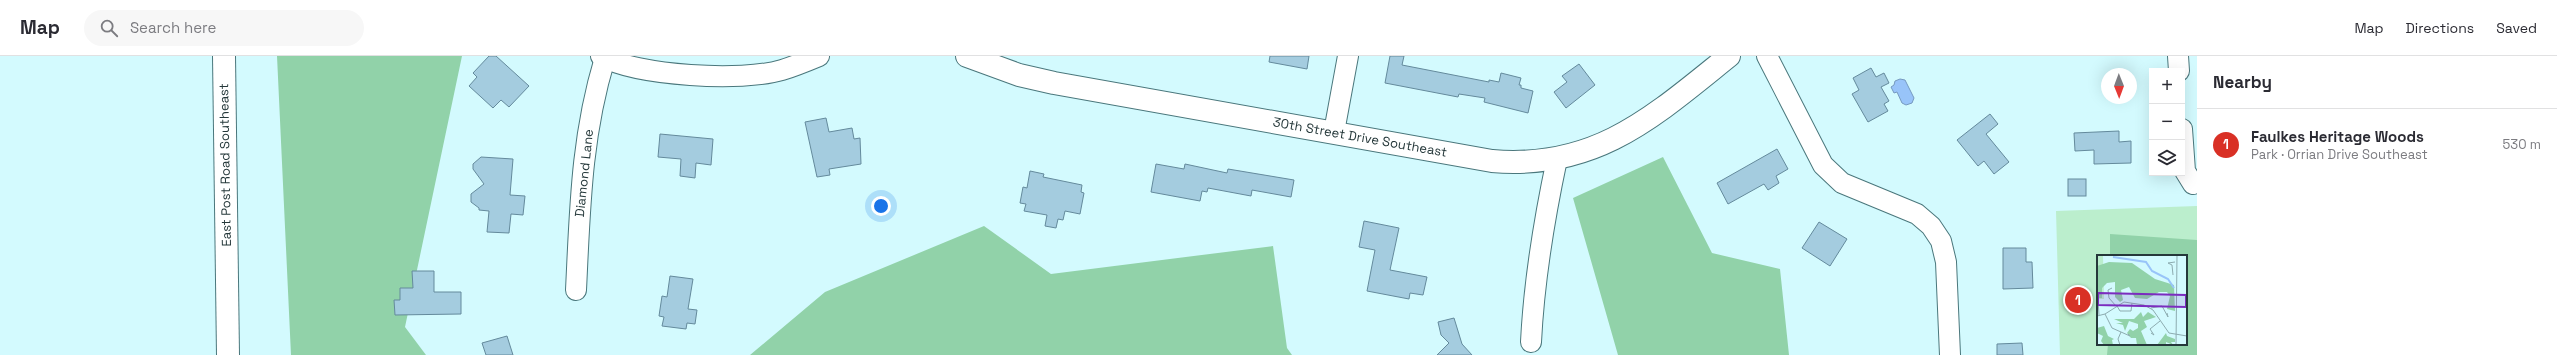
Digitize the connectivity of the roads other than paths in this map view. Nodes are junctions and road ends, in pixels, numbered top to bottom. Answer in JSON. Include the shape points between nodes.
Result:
{"nodes":[{"id":1,"x":224,"y":56,"type":"edge"},
{"id":2,"x":819,"y":56,"type":"edge"},
{"id":3,"x":967,"y":56,"type":"edge"},
{"id":4,"x":1348,"y":56,"type":"edge"},
{"id":5,"x":1729,"y":56,"type":"edge"},
{"id":6,"x":1767,"y":56,"type":"edge"},
{"id":7,"x":2178,"y":56,"type":"edge"},
{"id":8,"x":603,"y":57,"type":"edge"},
{"id":9,"x":2179,"y":68,"type":"edge"},
{"id":10,"x":1334,"y":132,"type":"junction"},
{"id":11,"x":2183,"y":140,"type":"edge"},
{"id":12,"x":1557,"y":159,"type":"junction"},
{"id":13,"x":2192,"y":184,"type":"dead end"},
{"id":14,"x":576,"y":290,"type":"dead end"},
{"id":15,"x":1531,"y":342,"type":"dead end"},
{"id":16,"x":228,"y":355,"type":"edge"},
{"id":17,"x":1950,"y":355,"type":"edge"}],
"edges":[{"from":1,"to":16,"type":"main road","name":"East Post Road Southeast"},
{"from":2,"to":8,"type":"street","via":[[781,70],[731,76],[680,75]]},
{"from":3,"to":10,"type":"main road","name":"30th Street Drive Southeast","via":[[1019,75],[1054,83]]},
{"from":4,"to":10,"type":"street"},
{"from":5,"to":12,"type":"main road","name":"30th Street Drive Southeast","via":[[1675,99],[1627,132],[1609,142]]},
{"from":6,"to":17,"type":"street","via":[[1824,165],[1842,183],[1917,214],[1931,226],[1941,240],[1946,262]]},
{"from":7,"to":9,"type":"street"},
{"from":8,"to":14,"type":"street","name":"Diamond Lane","via":[[583,158]]},
{"from":10,"to":12,"type":"main road","name":"30th Street Drive Southeast","via":[[1492,161],[1518,163]]},
{"from":11,"to":13,"type":"street","via":[[2185,171]]},
{"from":12,"to":15,"type":"street","via":[[1541,243]]}]}
